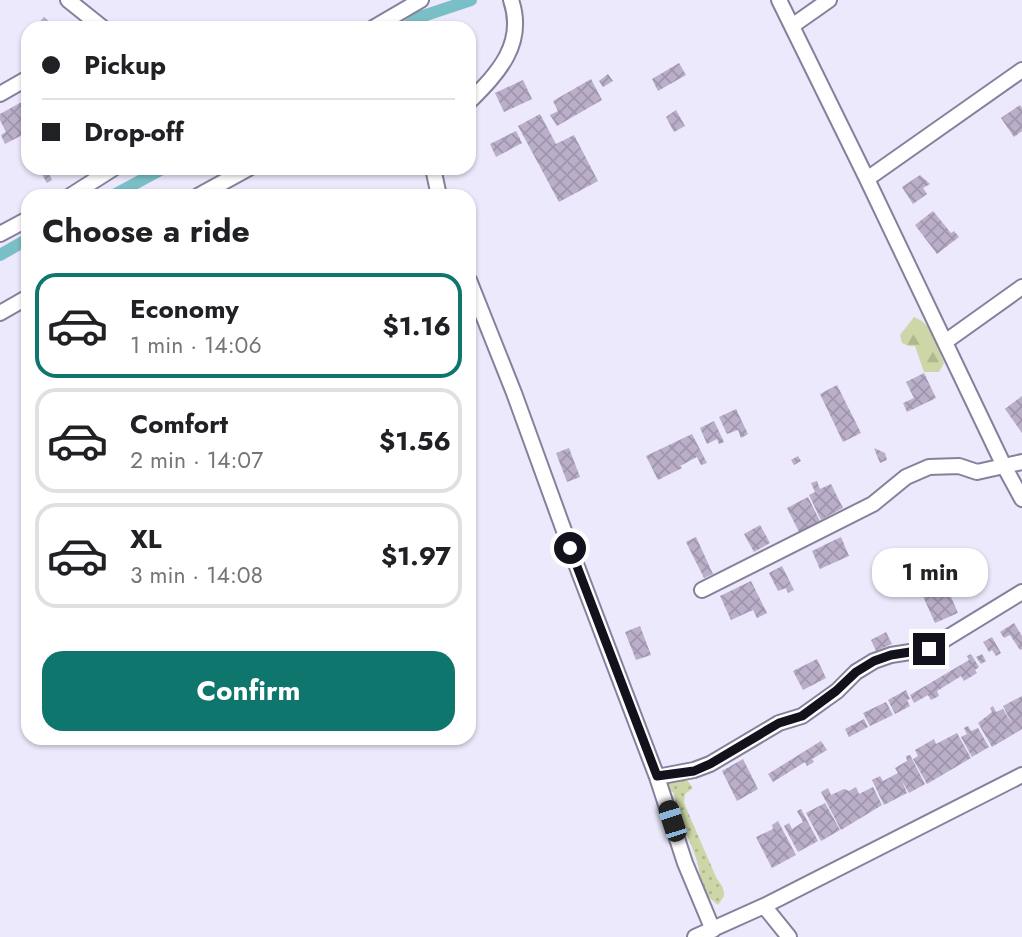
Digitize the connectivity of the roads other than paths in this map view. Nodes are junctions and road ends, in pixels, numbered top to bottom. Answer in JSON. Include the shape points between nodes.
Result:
{"nodes":[{"id":1,"x":68,"y":0,"type":"edge"},
{"id":2,"x":421,"y":0,"type":"edge"},
{"id":3,"x":512,"y":0,"type":"edge"},
{"id":4,"x":779,"y":0,"type":"edge"},
{"id":5,"x":829,"y":0,"type":"edge"},
{"id":6,"x":94,"y":21,"type":"edge"},
{"id":7,"x":385,"y":21,"type":"edge"},
{"id":8,"x":792,"y":26,"type":"junction"},
{"id":9,"x":1022,"y":70,"type":"edge"},
{"id":10,"x":21,"y":82,"type":"edge"},
{"id":11,"x":0,"y":94,"type":"edge"},
{"id":12,"x":476,"y":94,"type":"edge"},
{"id":13,"x":103,"y":175,"type":"edge"},
{"id":14,"x":236,"y":175,"type":"edge"},
{"id":15,"x":867,"y":179,"type":"junction"},
{"id":16,"x":81,"y":189,"type":"edge"},
{"id":17,"x":211,"y":189,"type":"edge"},
{"id":18,"x":21,"y":223,"type":"edge"},
{"id":19,"x":0,"y":234,"type":"edge"},
{"id":20,"x":1022,"y":287,"type":"edge"},
{"id":21,"x":476,"y":298,"type":"edge"},
{"id":22,"x":21,"y":301,"type":"edge"},
{"id":23,"x":0,"y":313,"type":"edge"},
{"id":24,"x":945,"y":342,"type":"junction"},
{"id":25,"x":1022,"y":461,"type":"edge"},
{"id":26,"x":1004,"y":466,"type":"junction"},
{"id":27,"x":1022,"y":499,"type":"edge"},
{"id":28,"x":702,"y":590,"type":"dead end"},
{"id":29,"x":1022,"y":592,"type":"edge"},
{"id":30,"x":1022,"y":775,"type":"edge"},
{"id":31,"x":657,"y":776,"type":"junction"},
{"id":32,"x":764,"y":906,"type":"junction"},
{"id":33,"x":713,"y":930,"type":"junction"},
{"id":34,"x":695,"y":937,"type":"edge"},
{"id":35,"x":789,"y":937,"type":"edge"}],
"edges":[{"from":1,"to":6,"type":"street"},
{"from":2,"to":7,"type":"street"},
{"from":3,"to":12,"type":"street","via":[[517,16],[514,40],[505,61]]},
{"from":4,"to":8,"type":"street"},
{"from":5,"to":8,"type":"street"},
{"from":8,"to":15,"type":"street"},
{"from":9,"to":15,"type":"street"},
{"from":10,"to":11,"type":"street"},
{"from":13,"to":16,"type":"street"},
{"from":14,"to":17,"type":"street"},
{"from":15,"to":24,"type":"street"},
{"from":18,"to":19,"type":"street"},
{"from":20,"to":24,"type":"street"},
{"from":21,"to":31,"type":"street"},
{"from":22,"to":23,"type":"street"},
{"from":24,"to":26,"type":"street"},
{"from":25,"to":26,"type":"street"},
{"from":26,"to":27,"type":"street"},
{"from":26,"to":28,"type":"street","via":[[977,472],[959,466],[929,467],[906,477],[873,504]]},
{"from":29,"to":31,"type":"street","via":[[929,649],[874,661],[802,716],[779,723],[710,764]]},
{"from":30,"to":32,"type":"street"},
{"from":31,"to":33,"type":"street"},
{"from":32,"to":33,"type":"street"},
{"from":32,"to":35,"type":"street"},
{"from":33,"to":34,"type":"street"}]}
